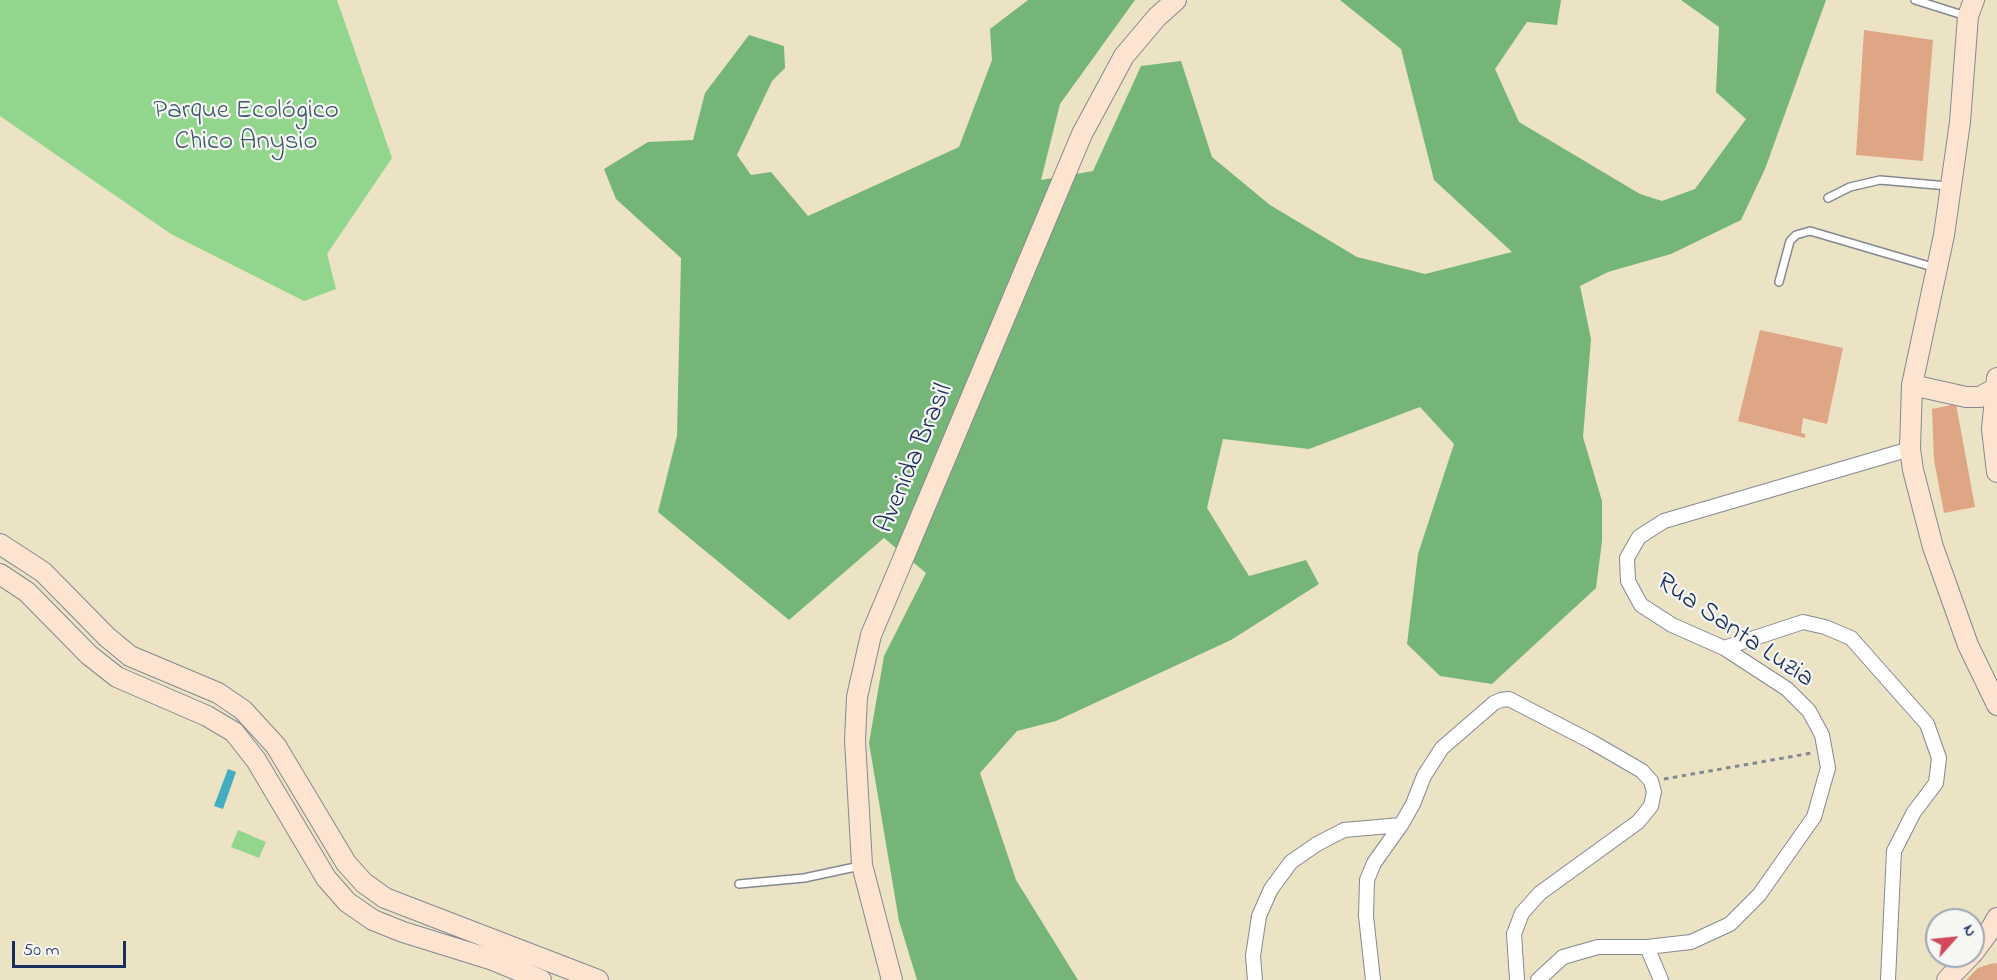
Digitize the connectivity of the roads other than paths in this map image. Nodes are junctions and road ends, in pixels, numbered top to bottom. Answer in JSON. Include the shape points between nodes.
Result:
{"nodes":[{"id":1,"x":1176,"y":0,"type":"edge"},
{"id":2,"x":1915,"y":0,"type":"edge"},
{"id":3,"x":1971,"y":8,"type":"edge"},
{"id":4,"x":1951,"y":186,"type":"junction"},
{"id":5,"x":1828,"y":198,"type":"dead end"},
{"id":6,"x":1936,"y":268,"type":"junction"},
{"id":7,"x":1779,"y":282,"type":"dead end"},
{"id":8,"x":1996,"y":383,"type":"edge"},
{"id":9,"x":1912,"y":386,"type":"junction"},
{"id":10,"x":1966,"y":397,"type":"junction"},
{"id":11,"x":1992,"y":429,"type":"junction"},
{"id":12,"x":1910,"y":449,"type":"junction"},
{"id":13,"x":1997,"y":472,"type":"edge"},
{"id":14,"x":0,"y":544,"type":"edge"},
{"id":15,"x":0,"y":574,"type":"edge"},
{"id":16,"x":1724,"y":648,"type":"junction"},
{"id":17,"x":1997,"y":705,"type":"edge"},
{"id":18,"x":1401,"y":825,"type":"junction"},
{"id":19,"x":862,"y":865,"type":"junction"},
{"id":20,"x":739,"y":884,"type":"dead end"},
{"id":21,"x":1997,"y":918,"type":"edge"},
{"id":22,"x":1985,"y":938,"type":"edge"},
{"id":23,"x":500,"y":942,"type":"junction"},
{"id":24,"x":1647,"y":947,"type":"junction"},
{"id":25,"x":493,"y":960,"type":"junction"},
{"id":26,"x":1959,"y":968,"type":"edge"},
{"id":27,"x":541,"y":980,"type":"edge"},
{"id":28,"x":598,"y":980,"type":"edge"},
{"id":29,"x":891,"y":980,"type":"edge"},
{"id":30,"x":1255,"y":980,"type":"edge"},
{"id":31,"x":1373,"y":980,"type":"edge"},
{"id":32,"x":1517,"y":980,"type":"edge"},
{"id":33,"x":1538,"y":980,"type":"edge"},
{"id":34,"x":1661,"y":980,"type":"edge"},
{"id":35,"x":1888,"y":980,"type":"edge"},
{"id":36,"x":1947,"y":980,"type":"edge"}],
"edges":[{"from":1,"to":19,"type":"street","name":"Avenida Brasil","via":[[1124,56],[1082,134],[871,635],[856,707]]},
{"from":2,"to":3,"type":"lane"},
{"from":3,"to":4,"type":"street"},
{"from":4,"to":5,"type":"lane","via":[[1880,180],[1850,187]]},
{"from":4,"to":6,"type":"street"},
{"from":6,"to":7,"type":"lane","via":[[1810,231],[1790,241]]},
{"from":6,"to":9,"type":"street"},
{"from":8,"to":10,"type":"street","via":[[1980,397]]},
{"from":8,"to":11,"type":"street"},
{"from":9,"to":10,"type":"street"},
{"from":9,"to":12,"type":"street"},
{"from":10,"to":11,"type":"street","via":[[1981,409]]},
{"from":11,"to":13,"type":"street"},
{"from":12,"to":16,"type":"street","name":"Rua Santa Luzia","via":[[1664,521],[1639,537],[1627,558],[1628,581],[1641,605],[1672,625]]},
{"from":12,"to":17,"type":"street","via":[[1933,547],[1968,645]]},
{"from":14,"to":23,"type":"street","via":[[43,573],[130,656],[218,693],[243,710],[276,746],[346,863],[364,883],[385,898]]},
{"from":15,"to":25,"type":"street","via":[[27,592],[89,655],[117,677],[234,732],[256,760],[326,878],[347,902],[373,920],[403,932]]},
{"from":16,"to":24,"type":"street","name":"Rua Santa Luzia","via":[[1787,689],[1809,711],[1822,735],[1828,768],[1814,817],[1760,895],[1730,924],[1692,942]]},
{"from":16,"to":35,"type":"street","via":[[1803,622],[1826,627],[1851,638],[1927,724],[1939,758],[1936,783],[1914,812],[1894,851]]},
{"from":18,"to":30,"type":"street","via":[[1344,830],[1292,862],[1271,889],[1259,916],[1253,956]]},
{"from":18,"to":31,"type":"street","via":[[1367,880],[1366,916]]},
{"from":18,"to":32,"type":"street","via":[[1442,748],[1501,699],[1509,699],[1592,742],[1642,771],[1651,781],[1652,806],[1638,822],[1540,893],[1522,913],[1514,934]]},
{"from":19,"to":20,"type":"lane","via":[[804,878]]},
{"from":19,"to":29,"type":"street","name":"Avenida Brasil"},
{"from":21,"to":22,"type":"street"},
{"from":23,"to":25,"type":"street"},
{"from":23,"to":28,"type":"street"},
{"from":24,"to":33,"type":"street","name":"Rua Santa Luzia","via":[[1598,947],[1563,957]]},
{"from":24,"to":34,"type":"street"},
{"from":25,"to":27,"type":"street"},
{"from":26,"to":36,"type":"street"}]}
